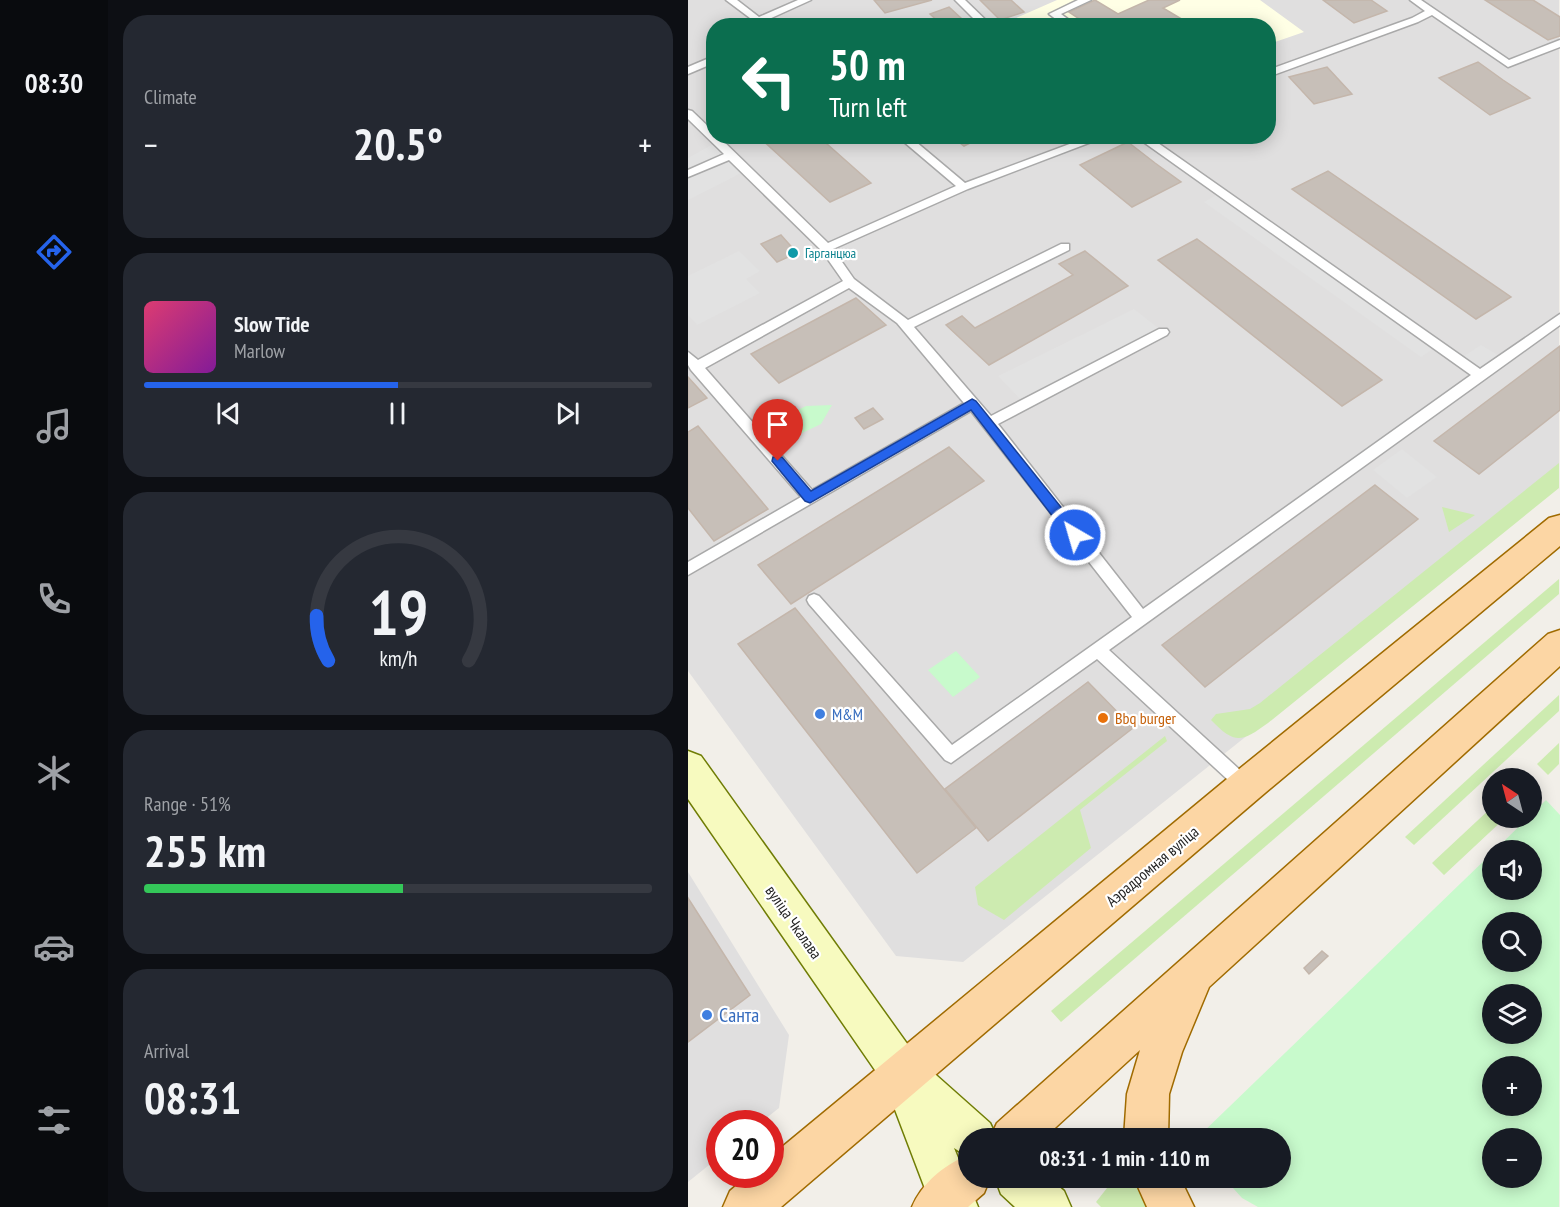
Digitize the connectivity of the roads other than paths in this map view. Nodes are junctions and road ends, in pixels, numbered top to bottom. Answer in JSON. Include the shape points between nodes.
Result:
{"nodes":[{"id":1,"x":731,"y":0,"type":"edge"},
{"id":2,"x":806,"y":0,"type":"edge"},
{"id":3,"x":960,"y":0,"type":"edge"},
{"id":4,"x":1086,"y":0,"type":"edge"},
{"id":5,"x":1415,"y":0,"type":"edge"},
{"id":6,"x":1432,"y":11,"type":"junction"},
{"id":7,"x":753,"y":18,"type":"edge"},
{"id":8,"x":769,"y":18,"type":"edge"},
{"id":9,"x":979,"y":18,"type":"edge"},
{"id":10,"x":1060,"y":18,"type":"edge"},
{"id":11,"x":1560,"y":43,"type":"edge"},
{"id":12,"x":706,"y":63,"type":"edge"},
{"id":13,"x":688,"y":71,"type":"edge"},
{"id":14,"x":1276,"y":71,"type":"edge"},
{"id":15,"x":688,"y":113,"type":"edge"},
{"id":16,"x":706,"y":130,"type":"edge"},
{"id":17,"x":721,"y":144,"type":"edge"},
{"id":18,"x":912,"y":144,"type":"edge"},
{"id":19,"x":1080,"y":144,"type":"edge"},
{"id":20,"x":1151,"y":144,"type":"edge"},
{"id":21,"x":731,"y":154,"type":"junction"},
{"id":22,"x":688,"y":174,"type":"edge"},
{"id":23,"x":964,"y":187,"type":"junction"},
{"id":24,"x":826,"y":248,"type":"junction"},
{"id":25,"x":1065,"y":248,"type":"dead end"},
{"id":26,"x":850,"y":282,"type":"junction"},
{"id":27,"x":1560,"y":318,"type":"edge"},
{"id":28,"x":906,"y":326,"type":"junction"},
{"id":29,"x":1163,"y":332,"type":"dead end"},
{"id":30,"x":692,"y":362,"type":"edge"},
{"id":31,"x":1480,"y":375,"type":"junction"},
{"id":32,"x":972,"y":404,"type":"junction"},
{"id":33,"x":989,"y":423,"type":"junction"},
{"id":34,"x":810,"y":498,"type":"junction"},
{"id":35,"x":1560,"y":527,"type":"edge"},
{"id":36,"x":688,"y":569,"type":"edge"},
{"id":37,"x":814,"y":600,"type":"dead end"},
{"id":38,"x":1142,"y":619,"type":"junction"},
{"id":39,"x":1560,"y":644,"type":"edge"},
{"id":40,"x":1098,"y":650,"type":"junction"},
{"id":41,"x":688,"y":768,"type":"edge"},
{"id":42,"x":1246,"y":786,"type":"junction"},
{"id":43,"x":1197,"y":969,"type":"junction"},
{"id":44,"x":903,"y":1074,"type":"junction"},
{"id":45,"x":964,"y":1128,"type":"edge"},
{"id":46,"x":1023,"y":1128,"type":"edge"},
{"id":47,"x":1147,"y":1128,"type":"edge"},
{"id":48,"x":1028,"y":1188,"type":"edge"},
{"id":49,"x":1161,"y":1188,"type":"edge"},
{"id":50,"x":952,"y":1197,"type":"edge"},
{"id":51,"x":746,"y":1207,"type":"edge"},
{"id":52,"x":1048,"y":1207,"type":"edge"},
{"id":53,"x":1171,"y":1207,"type":"edge"}],
"edges":[{"from":1,"to":7,"type":"lane"},
{"from":2,"to":8,"type":"lane"},
{"from":3,"to":9,"type":"lane"},
{"from":4,"to":10,"type":"lane","via":[[1054,14]]},
{"from":5,"to":6,"type":"lane"},
{"from":6,"to":11,"type":"lane","via":[[1508,64]]},
{"from":6,"to":14,"type":"lane"},
{"from":12,"to":13,"type":"lane"},
{"from":15,"to":16,"type":"lane"},
{"from":17,"to":21,"type":"lane"},
{"from":18,"to":23,"type":"lane"},
{"from":19,"to":23,"type":"lane"},
{"from":20,"to":31,"type":"lane"},
{"from":21,"to":22,"type":"lane"},
{"from":21,"to":24,"type":"lane"},
{"from":23,"to":24,"type":"lane"},
{"from":24,"to":26,"type":"lane"},
{"from":25,"to":28,"type":"lane"},
{"from":26,"to":28,"type":"lane"},
{"from":26,"to":30,"type":"lane"},
{"from":27,"to":31,"type":"lane"},
{"from":28,"to":32,"type":"lane"},
{"from":29,"to":33,"type":"lane"},
{"from":30,"to":34,"type":"lane"},
{"from":31,"to":38,"type":"lane"},
{"from":32,"to":33,"type":"lane"},
{"from":32,"to":34,"type":"lane"},
{"from":33,"to":38,"type":"lane"},
{"from":34,"to":36,"type":"lane"},
{"from":35,"to":42,"type":"main road","name":"Аэрадромная вуліца"},
{"from":37,"to":40,"type":"lane","via":[[951,755]]},
{"from":38,"to":40,"type":"lane"},
{"from":39,"to":43,"type":"main road"},
{"from":40,"to":42,"type":"lane"},
{"from":41,"to":44,"type":"main road","name":"вуліца Чкалава"},
{"from":42,"to":44,"type":"main road","name":"Аэрадромная вуліца"},
{"from":43,"to":46,"type":"main road"},
{"from":43,"to":47,"type":"main road","via":[[1158,1062],[1148,1094]]},
{"from":44,"to":45,"type":"main road"},
{"from":44,"to":50,"type":"main road"},
{"from":44,"to":51,"type":"main road","name":"Аэрадромная вуліца"},
{"from":48,"to":52,"type":"main road"},
{"from":49,"to":53,"type":"main road"}]}
